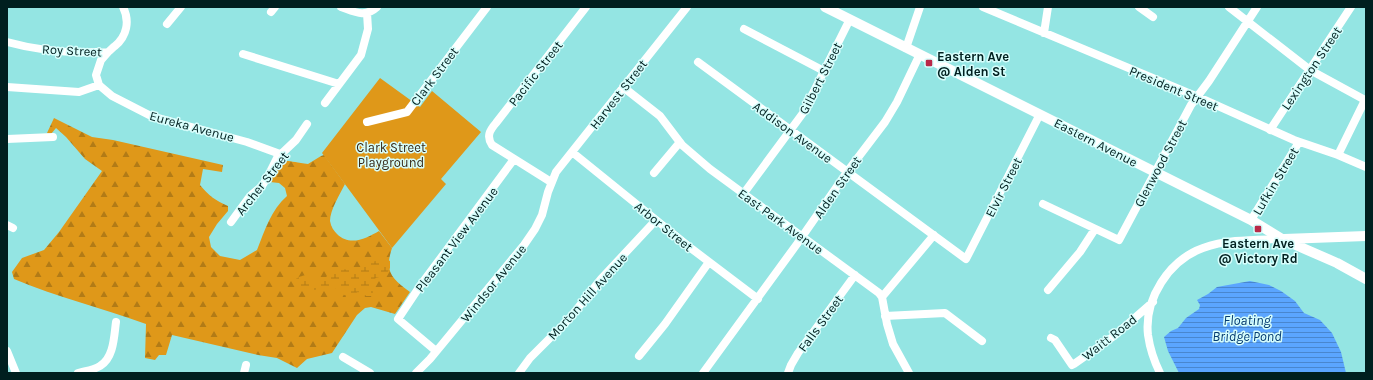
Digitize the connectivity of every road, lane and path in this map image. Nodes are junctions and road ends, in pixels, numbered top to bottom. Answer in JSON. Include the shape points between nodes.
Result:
{"nodes":[{"id":1,"x":123,"y":7,"type":"edge"},
{"id":2,"x":181,"y":7,"type":"edge"},
{"id":3,"x":341,"y":7,"type":"edge"},
{"id":4,"x":377,"y":7,"type":"edge"},
{"id":5,"x":487,"y":7,"type":"edge"},
{"id":6,"x":586,"y":7,"type":"edge"},
{"id":7,"x":687,"y":7,"type":"edge"},
{"id":8,"x":825,"y":7,"type":"edge"},
{"id":9,"x":920,"y":7,"type":"edge"},
{"id":10,"x":983,"y":7,"type":"edge"},
{"id":11,"x":1048,"y":7,"type":"edge"},
{"id":12,"x":1139,"y":7,"type":"edge"},
{"id":13,"x":1229,"y":7,"type":"edge"},
{"id":14,"x":1257,"y":7,"type":"edge"},
{"id":15,"x":1351,"y":7,"type":"edge"},
{"id":16,"x":367,"y":14,"type":"junction"},
{"id":17,"x":1153,"y":17,"type":"dead end"},
{"id":18,"x":850,"y":19,"type":"junction"},
{"id":19,"x":1248,"y":22,"type":"junction"},
{"id":20,"x":168,"y":24,"type":"dead end"},
{"id":21,"x":744,"y":29,"type":"dead end"},
{"id":22,"x":1044,"y":33,"type":"junction"},
{"id":23,"x":7,"y":42,"type":"edge"},
{"id":24,"x":906,"y":48,"type":"junction"},
{"id":25,"x":108,"y":52,"type":"junction"},
{"id":26,"x":243,"y":54,"type":"dead end"},
{"id":27,"x":920,"y":54,"type":"junction"},
{"id":28,"x":698,"y":62,"type":"dead end"},
{"id":29,"x":1310,"y":70,"type":"junction"},
{"id":30,"x":824,"y":71,"type":"junction"},
{"id":31,"x":339,"y":84,"type":"junction"},
{"id":32,"x":99,"y":85,"type":"junction"},
{"id":33,"x":7,"y":87,"type":"edge"},
{"id":34,"x":624,"y":87,"type":"junction"},
{"id":35,"x":1198,"y":97,"type":"junction"},
{"id":36,"x":1365,"y":99,"type":"edge"},
{"id":37,"x":325,"y":103,"type":"dead end"},
{"id":38,"x":1040,"y":114,"type":"junction"},
{"id":39,"x":367,"y":122,"type":"dead end"},
{"id":40,"x":306,"y":124,"type":"dead end"},
{"id":41,"x":1270,"y":130,"type":"junction"},
{"id":42,"x":791,"y":131,"type":"junction"},
{"id":43,"x":53,"y":137,"type":"dead end"},
{"id":44,"x":7,"y":139,"type":"edge"},
{"id":45,"x":680,"y":142,"type":"junction"},
{"id":46,"x":1299,"y":142,"type":"junction"},
{"id":47,"x":572,"y":152,"type":"junction"},
{"id":48,"x":280,"y":154,"type":"junction"},
{"id":49,"x":1338,"y":155,"type":"junction"},
{"id":50,"x":514,"y":159,"type":"junction"},
{"id":51,"x":1366,"y":167,"type":"edge"},
{"id":52,"x":847,"y":171,"type":"junction"},
{"id":53,"x":1155,"y":172,"type":"junction"},
{"id":54,"x":654,"y":173,"type":"dead end"},
{"id":55,"x":551,"y":182,"type":"junction"},
{"id":56,"x":744,"y":194,"type":"junction"},
{"id":57,"x":1043,"y":204,"type":"dead end"},
{"id":58,"x":656,"y":220,"type":"junction"},
{"id":59,"x":1251,"y":220,"type":"junction"},
{"id":60,"x":231,"y":222,"type":"dead end"},
{"id":61,"x":1095,"y":229,"type":"junction"},
{"id":62,"x":934,"y":235,"type":"junction"},
{"id":63,"x":803,"y":236,"type":"junction"},
{"id":64,"x":1366,"y":236,"type":"edge"},
{"id":65,"x":1282,"y":239,"type":"junction"},
{"id":66,"x":966,"y":259,"type":"joint"},
{"id":67,"x":709,"y":262,"type":"junction"},
{"id":68,"x":855,"y":275,"type":"junction"},
{"id":69,"x":1366,"y":279,"type":"edge"},
{"id":70,"x":1048,"y":290,"type":"dead end"},
{"id":71,"x":882,"y":297,"type":"junction"},
{"id":72,"x":758,"y":299,"type":"junction"},
{"id":73,"x":1153,"y":302,"type":"junction"},
{"id":74,"x":885,"y":316,"type":"junction"},
{"id":75,"x":116,"y":322,"type":"dead end"},
{"id":76,"x":1051,"y":338,"type":"dead end"},
{"id":77,"x":982,"y":341,"type":"dead end"},
{"id":78,"x":7,"y":351,"type":"edge"},
{"id":79,"x":436,"y":351,"type":"junction"},
{"id":80,"x":639,"y":356,"type":"dead end"},
{"id":81,"x":343,"y":358,"type":"dead end"},
{"id":82,"x":16,"y":373,"type":"edge"},
{"id":83,"x":78,"y":373,"type":"edge"},
{"id":84,"x":370,"y":373,"type":"edge"},
{"id":85,"x":416,"y":373,"type":"edge"},
{"id":86,"x":519,"y":373,"type":"edge"},
{"id":87,"x":703,"y":373,"type":"edge"},
{"id":88,"x":788,"y":373,"type":"edge"},
{"id":89,"x":909,"y":373,"type":"edge"},
{"id":90,"x":1160,"y":373,"type":"edge"}],
"edges":[{"from":1,"to":25,"type":"street","name":"Roy Street","via":[[127,16],[127,27],[119,43]]},
{"from":2,"to":20,"type":"street"},
{"from":3,"to":16,"type":"street"},
{"from":4,"to":16,"type":"street"},
{"from":5,"to":39,"type":"street","name":"Clark Street","via":[[407,112]]},
{"from":6,"to":50,"type":"street","name":"Pacific Street","via":[[490,130],[488,135],[492,145]]},
{"from":7,"to":34,"type":"street","name":"Harvest Street"},
{"from":8,"to":18,"type":"main road","name":"Eastern Avenue"},
{"from":9,"to":24,"type":"street"},
{"from":10,"to":22,"type":"street","name":"President Street"},
{"from":11,"to":22,"type":"street"},
{"from":12,"to":17,"type":"street"},
{"from":13,"to":19,"type":"street"},
{"from":14,"to":19,"type":"street","name":"Glenwood Street"},
{"from":15,"to":29,"type":"street","name":"Lexington Street"},
{"from":16,"to":31,"type":"street","via":[[368,29],[361,55]]},
{"from":18,"to":24,"type":"main road","name":"Eastern Avenue"},
{"from":18,"to":30,"type":"street","name":"Gilbert Street"},
{"from":19,"to":29,"type":"street"},
{"from":19,"to":35,"type":"street","name":"Glenwood Street"},
{"from":21,"to":30,"type":"street"},
{"from":22,"to":35,"type":"street","name":"President Street"},
{"from":23,"to":25,"type":"street","name":"Roy Street","via":[[57,51]]},
{"from":24,"to":27,"type":"main road","name":"Eastern Avenue"},
{"from":25,"to":32,"type":"street","via":[[101,60],[96,75]]},
{"from":26,"to":31,"type":"street"},
{"from":27,"to":38,"type":"main road","name":"Eastern Avenue"},
{"from":27,"to":52,"type":"street","name":"Alden Street","via":[[897,102]]},
{"from":28,"to":42,"type":"street","name":"Addison Avenue"},
{"from":29,"to":36,"type":"street"},
{"from":29,"to":41,"type":"street","name":"Lexington Street"},
{"from":30,"to":42,"type":"street","name":"Gilbert Street","via":[[812,97]]},
{"from":31,"to":37,"type":"street"},
{"from":32,"to":33,"type":"street","via":[[79,92]]},
{"from":32,"to":48,"type":"street","name":"Eureka Avenue","via":[[121,102],[151,116],[247,142]]},
{"from":34,"to":45,"type":"street","name":"East Park Avenue","via":[[660,116]]},
{"from":34,"to":47,"type":"street","name":"Harvest Street"},
{"from":35,"to":41,"type":"street","name":"President Street"},
{"from":35,"to":53,"type":"street","name":"Glenwood Street","via":[[1191,105]]},
{"from":36,"to":49,"type":"street"},
{"from":38,"to":53,"type":"main road","name":"Eastern Avenue"},
{"from":38,"to":66,"type":"street","name":"Elvir Street"},
{"from":40,"to":48,"type":"street","name":"Archer Street","via":[[296,140]]},
{"from":41,"to":46,"type":"street","name":"President Street"},
{"from":42,"to":52,"type":"street","name":"Addison Avenue"},
{"from":42,"to":56,"type":"street","name":"Gilbert Street"},
{"from":43,"to":44,"type":"street"},
{"from":45,"to":54,"type":"street"},
{"from":45,"to":56,"type":"street","name":"East Park Avenue","via":[[710,169]]},
{"from":46,"to":49,"type":"street","name":"President Street"},
{"from":46,"to":59,"type":"street","name":"Lufkin Street"},
{"from":47,"to":55,"type":"street","name":"Harvest Street"},
{"from":47,"to":58,"type":"street","name":"Arbor Street"},
{"from":48,"to":60,"type":"street","name":"Archer Street","via":[[262,186],[250,196]]},
{"from":49,"to":51,"type":"street","name":"President Street"},
{"from":50,"to":55,"type":"street"},
{"from":50,"to":79,"type":"street","name":"Pleasant View Avenue","via":[[398,319]]},
{"from":52,"to":62,"type":"street","name":"Addison Avenue"},
{"from":52,"to":63,"type":"street","name":"Alden Street"},
{"from":53,"to":59,"type":"main road","name":"Eastern Avenue"},
{"from":53,"to":61,"type":"street","name":"Glenwood Street","via":[[1119,240]]},
{"from":55,"to":79,"type":"street","name":"Windsor Avenue","via":[[542,215],[535,229]]},
{"from":56,"to":63,"type":"street","name":"East Park Avenue"},
{"from":57,"to":61,"type":"street"},
{"from":58,"to":67,"type":"street","name":"Arbor Street"},
{"from":58,"to":86,"type":"street","name":"Morton Hill Avenue"},
{"from":59,"to":65,"type":"main road","name":"Eastern Avenue"},
{"from":61,"to":70,"type":"street","via":[[1080,252]]},
{"from":62,"to":66,"type":"street","name":"Addison Avenue"},
{"from":62,"to":71,"type":"street"},
{"from":63,"to":68,"type":"street","name":"East Park Avenue"},
{"from":63,"to":72,"type":"street","name":"Alden Street"},
{"from":64,"to":65,"type":"main road"},
{"from":65,"to":69,"type":"main road","name":"Eastern Avenue"},
{"from":65,"to":73,"type":"street","via":[[1228,242],[1191,253],[1182,258],[1165,278]]},
{"from":67,"to":72,"type":"street","name":"Arbor Street"},
{"from":67,"to":80,"type":"street"},
{"from":68,"to":71,"type":"street","name":"East Park Avenue"},
{"from":68,"to":88,"type":"street","name":"Falls Street","via":[[798,353]]},
{"from":71,"to":74,"type":"street"},
{"from":72,"to":87,"type":"street","name":"Alden Street"},
{"from":73,"to":76,"type":"street","name":"Waitt Road","via":[[1114,336],[1074,364]]},
{"from":73,"to":90,"type":"street","via":[[1148,321],[1148,334]]},
{"from":74,"to":77,"type":"street","via":[[945,313]]},
{"from":74,"to":89,"type":"street","via":[[893,344]]},
{"from":75,"to":83,"type":"street","via":[[108,359],[102,366]]},
{"from":78,"to":82,"type":"street"},
{"from":79,"to":85,"type":"street","name":"Windsor Avenue"},
{"from":81,"to":84,"type":"street"}]}
